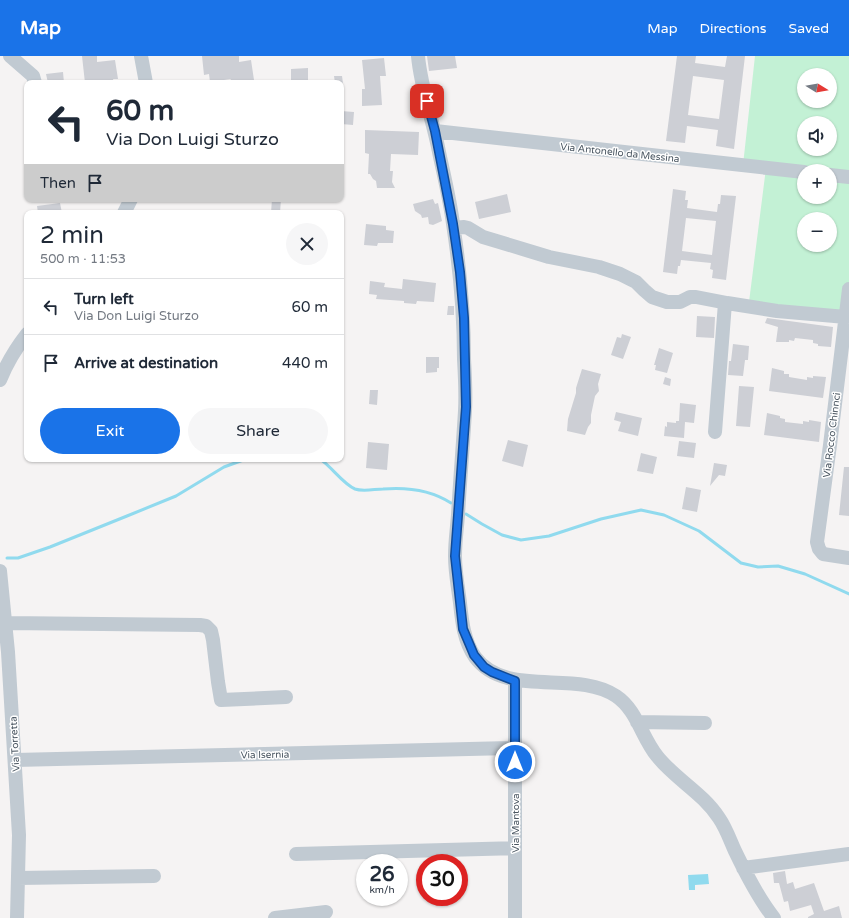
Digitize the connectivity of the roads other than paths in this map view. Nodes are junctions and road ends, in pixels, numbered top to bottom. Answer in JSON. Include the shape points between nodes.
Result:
{"nodes":[{"id":1,"x":10,"y":56,"type":"edge"},
{"id":2,"x":141,"y":56,"type":"edge"},
{"id":3,"x":418,"y":56,"type":"edge"},
{"id":4,"x":34,"y":80,"type":"edge"},
{"id":5,"x":145,"y":80,"type":"edge"},
{"id":6,"x":435,"y":131,"type":"junction"},
{"id":7,"x":797,"y":171,"type":"edge"},
{"id":8,"x":837,"y":176,"type":"edge"},
{"id":9,"x":849,"y":177,"type":"edge"},
{"id":10,"x":454,"y":228,"type":"junction"},
{"id":11,"x":849,"y":289,"type":"edge"},
{"id":12,"x":725,"y":303,"type":"junction"},
{"id":13,"x":847,"y":315,"type":"edge"},
{"id":14,"x":24,"y":338,"type":"edge"},
{"id":15,"x":0,"y":380,"type":"edge"},
{"id":16,"x":715,"y":432,"type":"dead end"},
{"id":17,"x":849,"y":558,"type":"edge"},
{"id":18,"x":0,"y":570,"type":"edge"},
{"id":19,"x":5,"y":623,"type":"junction"},
{"id":20,"x":515,"y":681,"type":"junction"},
{"id":21,"x":286,"y":697,"type":"dead end"},
{"id":22,"x":637,"y":722,"type":"junction"},
{"id":23,"x":705,"y":723,"type":"dead end"},
{"id":24,"x":515,"y":748,"type":"junction"},
{"id":25,"x":15,"y":760,"type":"junction"},
{"id":26,"x":515,"y":848,"type":"junction"},
{"id":27,"x":296,"y":854,"type":"dead end"},
{"id":28,"x":849,"y":854,"type":"edge"},
{"id":29,"x":743,"y":868,"type":"junction"},
{"id":30,"x":154,"y":876,"type":"dead end"},
{"id":31,"x":18,"y":878,"type":"junction"},
{"id":32,"x":326,"y":912,"type":"dead end"},
{"id":33,"x":17,"y":918,"type":"edge"},
{"id":34,"x":275,"y":918,"type":"edge"},
{"id":35,"x":515,"y":918,"type":"edge"},
{"id":36,"x":774,"y":918,"type":"edge"}],
"edges":[{"from":1,"to":4,"type":"street","via":[[33,76]]},
{"from":2,"to":5,"type":"street"},
{"from":3,"to":6,"type":"street"},
{"from":6,"to":7,"type":"street","name":"Via Antonello da Messina"},
{"from":6,"to":10,"type":"street"},
{"from":8,"to":9,"type":"street"},
{"from":10,"to":12,"type":"street","via":[[468,228],[483,237],[548,257],[620,274],[636,282],[652,297],[667,302],[680,302],[696,297]]},
{"from":10,"to":20,"type":"street","via":[[464,318],[466,407],[455,556],[463,629],[474,655],[484,667]]},
{"from":11,"to":13,"type":"street","name":"Via Rocco Chinnci"},
{"from":12,"to":13,"type":"street","via":[[777,311]]},
{"from":12,"to":16,"type":"street"},
{"from":13,"to":17,"type":"street","name":"Via Rocco Chinnci","via":[[817,542],[823,554]]},
{"from":14,"to":15,"type":"street","via":[[5,367]]},
{"from":18,"to":19,"type":"street","name":"Via Torretta"},
{"from":19,"to":21,"type":"street","via":[[206,626],[211,631],[213,640],[222,700]]},
{"from":19,"to":25,"type":"street","name":"Via Torretta"},
{"from":20,"to":22,"type":"street","via":[[564,682],[605,690],[623,702]]},
{"from":20,"to":24,"type":"street","name":"Via Mantova"},
{"from":22,"to":23,"type":"street"},
{"from":22,"to":29,"type":"street","via":[[655,754],[670,771],[707,801],[721,820]]},
{"from":24,"to":25,"type":"street","name":"Via Isernia"},
{"from":24,"to":26,"type":"street","name":"Via Mantova"},
{"from":25,"to":31,"type":"street","name":"Via Torretta","via":[[19,835]]},
{"from":26,"to":27,"type":"street"},
{"from":26,"to":35,"type":"street","name":"Via Mantova"},
{"from":28,"to":29,"type":"street"},
{"from":29,"to":36,"type":"street"},
{"from":30,"to":31,"type":"street"},
{"from":31,"to":33,"type":"street","name":"Via Torretta"},
{"from":32,"to":34,"type":"street"}]}
